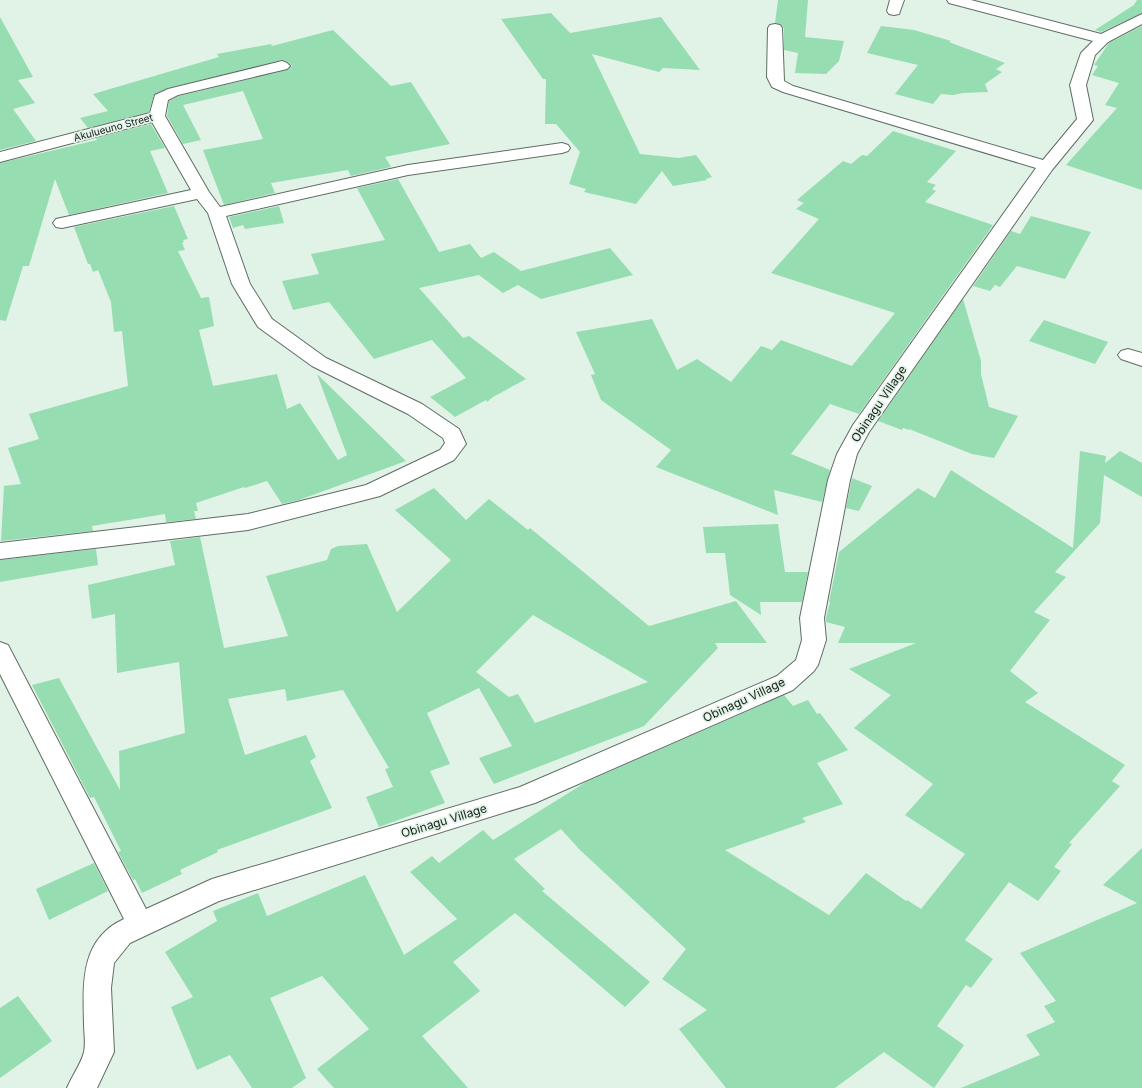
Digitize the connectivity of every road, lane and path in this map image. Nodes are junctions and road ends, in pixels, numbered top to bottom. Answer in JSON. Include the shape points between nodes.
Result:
{"nodes":[{"id":1,"x":954,"y":0,"type":"edge"},
{"id":2,"x":1142,"y":18,"type":"edge"},
{"id":3,"x":775,"y":28,"type":"dead end"},
{"id":4,"x":1103,"y":39,"type":"junction"},
{"id":5,"x":282,"y":66,"type":"dead end"},
{"id":6,"x":156,"y":116,"type":"junction"},
{"id":7,"x":562,"y":148,"type":"dead end"},
{"id":8,"x":0,"y":157,"type":"edge"},
{"id":9,"x":1046,"y":166,"type":"junction"},
{"id":10,"x":201,"y":193,"type":"junction"},
{"id":11,"x":216,"y":213,"type":"junction"},
{"id":12,"x":62,"y":223,"type":"dead end"},
{"id":13,"x":0,"y":551,"type":"edge"},
{"id":14,"x":0,"y":652,"type":"edge"},
{"id":15,"x":140,"y":924,"type":"junction"},
{"id":16,"x":82,"y":1088,"type":"edge"}],
"edges":[{"from":1,"to":4,"type":"street"},
{"from":2,"to":4,"type":"street","name":"Obinagu Village"},
{"from":3,"to":9,"type":"street","via":[[777,84]]},
{"from":4,"to":9,"type":"street","name":"Obinagu Village","via":[[1088,53],[1078,85],[1085,120]]},
{"from":5,"to":6,"type":"street","name":"Akulueuno Street","via":[[172,92],[161,98]]},
{"from":6,"to":8,"type":"street","name":"Akulueuno Street"},
{"from":6,"to":10,"type":"street"},
{"from":7,"to":11,"type":"street","via":[[408,170]]},
{"from":9,"to":15,"type":"street","name":"Obinagu Village","via":[[860,430],[847,454],[839,480],[812,618],[814,640],[806,665],[785,683],[526,796],[212,891]]},
{"from":10,"to":11,"type":"street"},
{"from":10,"to":12,"type":"street"},
{"from":11,"to":13,"type":"street","via":[[242,284],[265,323],[319,362],[415,409],[452,434],[456,444],[447,455],[372,491],[248,522]]},
{"from":14,"to":15,"type":"street"},
{"from":15,"to":16,"type":"street","name":"Obinagu Village","via":[[120,934],[101,959],[97,988],[99,1052]]}]}
